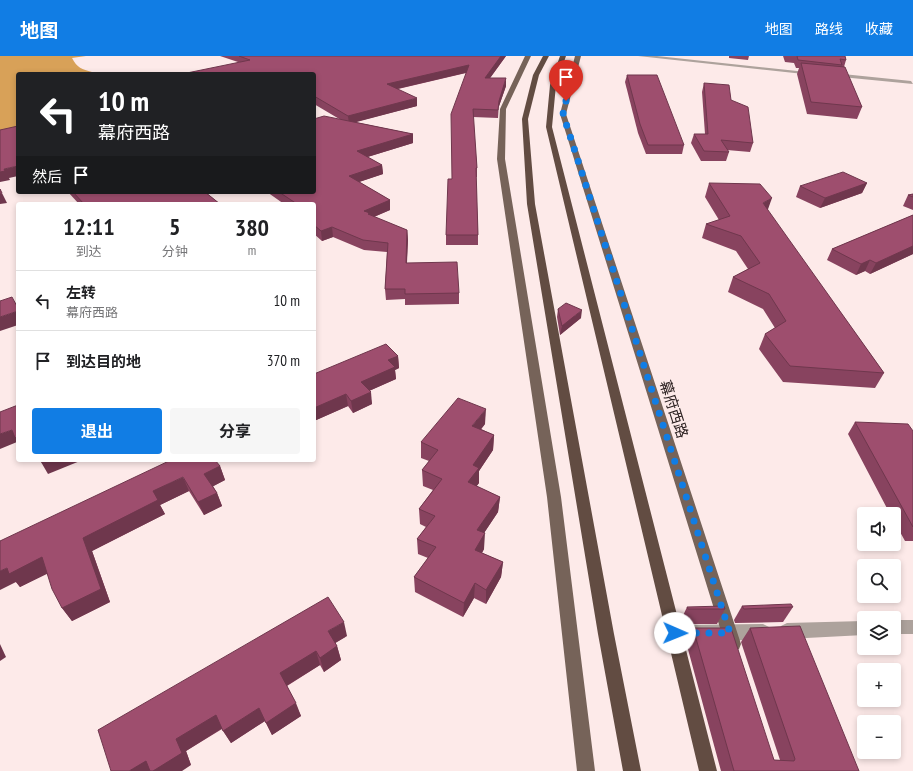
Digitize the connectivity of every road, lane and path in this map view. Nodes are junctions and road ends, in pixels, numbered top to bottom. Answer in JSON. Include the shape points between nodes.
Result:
{"nodes":[{"id":1,"x":528,"y":56,"type":"edge"},
{"id":2,"x":546,"y":56,"type":"edge"},
{"id":3,"x":562,"y":56,"type":"edge"},
{"id":4,"x":578,"y":56,"type":"edge"},
{"id":5,"x":641,"y":56,"type":"edge"},
{"id":6,"x":911,"y":83,"type":"dead end"},
{"id":7,"x":913,"y":626,"type":"edge"},
{"id":8,"x":901,"y":627,"type":"edge"},
{"id":9,"x":857,"y":628,"type":"edge"},
{"id":10,"x":675,"y":633,"type":"junction"},
{"id":11,"x":730,"y":633,"type":"junction"},
{"id":12,"x":736,"y":655,"type":"edge"},
{"id":13,"x":586,"y":771,"type":"edge"},
{"id":14,"x":632,"y":771,"type":"edge"},
{"id":15,"x":708,"y":771,"type":"edge"}],
"edges":[{"from":1,"to":13,"type":"main road","via":[[502,109],[501,159],[554,498]]},
{"from":2,"to":14,"type":"highway","via":[[536,75],[525,119],[531,204]]},
{"from":3,"to":10,"type":"highway","via":[[553,85],[549,127]]},
{"from":4,"to":11,"type":"main road","name":"幕府西路","via":[[574,63],[563,114]]},
{"from":5,"to":6,"type":"street"},
{"from":7,"to":8,"type":"street"},
{"from":9,"to":11,"type":"street"},
{"from":10,"to":11,"type":"street"},
{"from":10,"to":15,"type":"highway"},
{"from":11,"to":12,"type":"main road","name":"幕府西路"}]}
